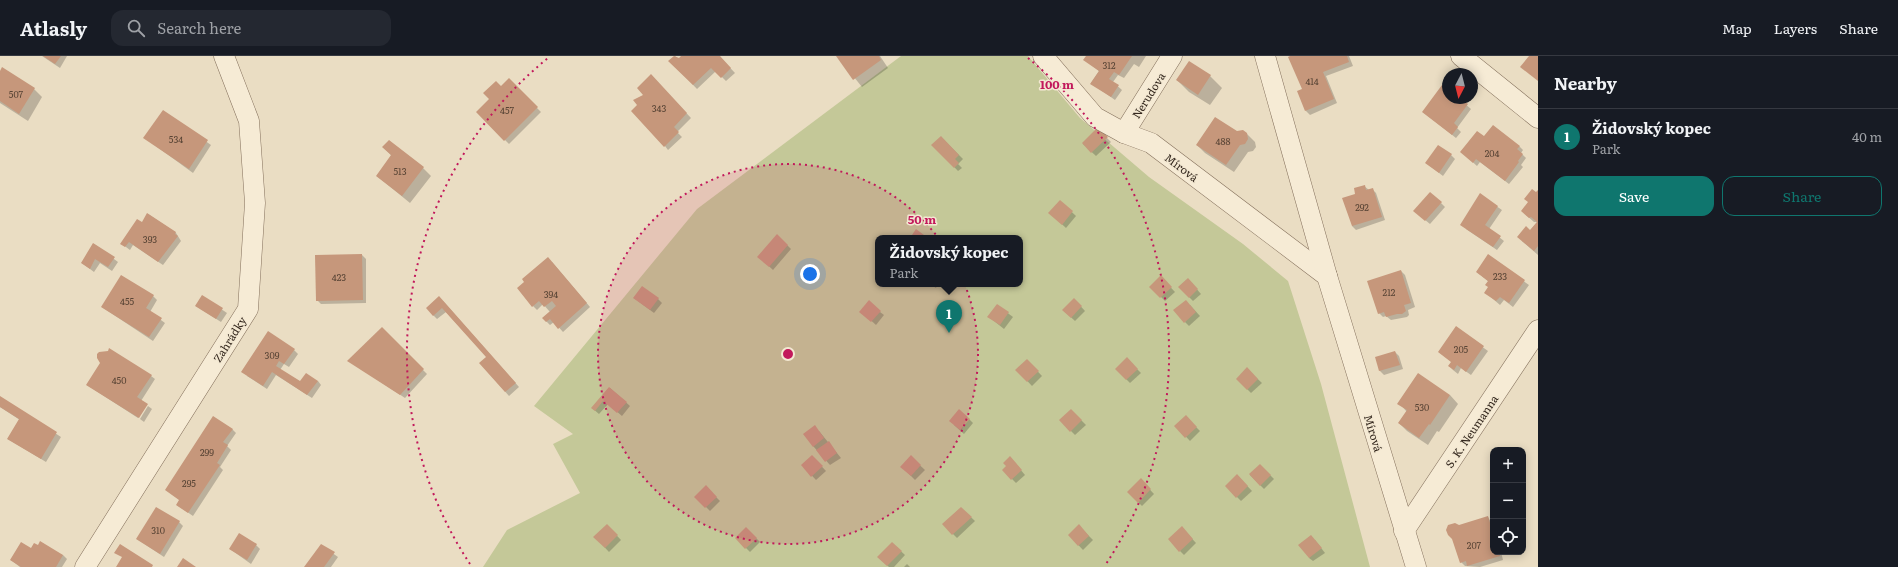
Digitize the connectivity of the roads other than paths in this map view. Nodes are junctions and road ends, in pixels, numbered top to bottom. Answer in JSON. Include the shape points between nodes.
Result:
{"nodes":[{"id":1,"x":224,"y":56,"type":"edge"},
{"id":2,"x":1043,"y":56,"type":"edge"},
{"id":3,"x":1172,"y":56,"type":"edge"},
{"id":4,"x":1264,"y":56,"type":"edge"},
{"id":5,"x":1460,"y":56,"type":"edge"},
{"id":6,"x":1538,"y":118,"type":"edge"},
{"id":7,"x":1124,"y":133,"type":"junction"},
{"id":8,"x":1327,"y":276,"type":"junction"},
{"id":9,"x":1538,"y":330,"type":"edge"},
{"id":10,"x":1404,"y":531,"type":"junction"},
{"id":11,"x":86,"y":567,"type":"edge"},
{"id":12,"x":1416,"y":567,"type":"edge"}],
"edges":[{"from":1,"to":11,"type":"street","name":"Zahrádky","via":[[249,122],[255,203],[248,309]]},
{"from":2,"to":7,"type":"street","name":"Mírová","via":[[1095,117]]},
{"from":3,"to":7,"type":"street","name":"Nerudova"},
{"from":4,"to":8,"type":"street","name":"Mírová"},
{"from":5,"to":6,"type":"street"},
{"from":7,"to":8,"type":"street","name":"Mírová","via":[[1151,143]]},
{"from":8,"to":10,"type":"street","name":"Mírová"},
{"from":9,"to":10,"type":"street","name":"S. K. Neumanna"},
{"from":10,"to":12,"type":"street","name":"Mírová"}]}
